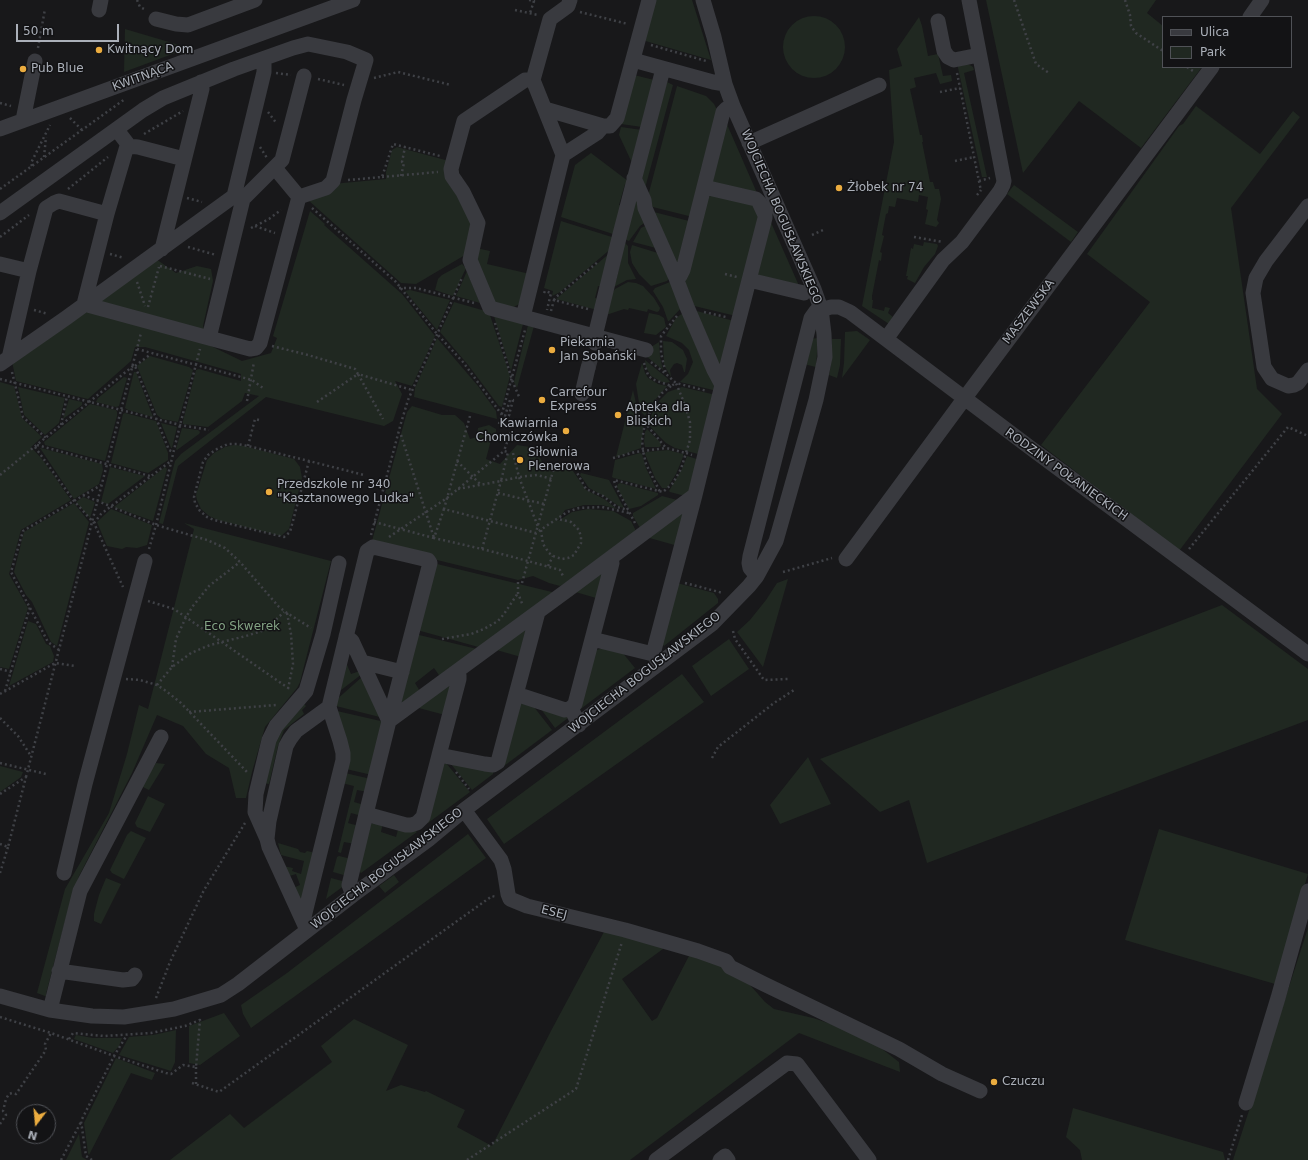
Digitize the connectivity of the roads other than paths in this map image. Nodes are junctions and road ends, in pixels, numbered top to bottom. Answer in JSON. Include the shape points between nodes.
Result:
{"nodes":[{"id":1,"x":256,"y":0,"type":"edge"},
{"id":2,"x":353,"y":0,"type":"edge"},
{"id":3,"x":649,"y":0,"type":"edge"},
{"id":4,"x":703,"y":0,"type":"edge"},
{"id":5,"x":969,"y":0,"type":"edge"},
{"id":6,"x":1262,"y":0,"type":"edge"},
{"id":7,"x":567,"y":4,"type":"edge"},
{"id":8,"x":1251,"y":16,"type":"edge"},
{"id":9,"x":156,"y":18,"type":"dead end"},
{"id":10,"x":938,"y":21,"type":"dead end"},
{"id":11,"x":225,"y":47,"type":"junction"},
{"id":12,"x":979,"y":55,"type":"junction"},
{"id":13,"x":264,"y":59,"type":"junction"},
{"id":14,"x":633,"y":60,"type":"junction"},
{"id":15,"x":35,"y":61,"type":"road end"},
{"id":16,"x":1211,"y":68,"type":"edge"},
{"id":17,"x":234,"y":69,"type":"junction"},
{"id":18,"x":663,"y":69,"type":"junction"},
{"id":19,"x":304,"y":76,"type":"road end"},
{"id":20,"x":533,"y":80,"type":"junction"},
{"id":21,"x":201,"y":82,"type":"junction"},
{"id":22,"x":725,"y":84,"type":"junction"},
{"id":23,"x":879,"y":85,"type":"dead end"},
{"id":24,"x":733,"y":106,"type":"junction"},
{"id":25,"x":545,"y":109,"type":"junction"},
{"id":26,"x":23,"y":120,"type":"junction"},
{"id":27,"x":603,"y":126,"type":"junction"},
{"id":28,"x":0,"y":129,"type":"edge"},
{"id":29,"x":117,"y":130,"type":"junction"},
{"id":30,"x":749,"y":143,"type":"junction"},
{"id":31,"x":127,"y":145,"type":"junction"},
{"id":32,"x":563,"y":155,"type":"junction"},
{"id":33,"x":184,"y":159,"type":"junction"},
{"id":34,"x":275,"y":168,"type":"junction"},
{"id":35,"x":634,"y":178,"type":"junction"},
{"id":36,"x":37,"y":187,"type":"junction"},
{"id":37,"x":704,"y":187,"type":"junction"},
{"id":38,"x":238,"y":197,"type":"junction"},
{"id":39,"x":299,"y":197,"type":"junction"},
{"id":40,"x":50,"y":203,"type":"junction"},
{"id":41,"x":768,"y":205,"type":"junction"},
{"id":42,"x":1308,"y":206,"type":"edge"},
{"id":43,"x":0,"y":213,"type":"edge"},
{"id":44,"x":107,"y":214,"type":"junction"},
{"id":45,"x":949,"y":240,"type":"road end"},
{"id":46,"x":166,"y":246,"type":"junction"},
{"id":47,"x":943,"y":260,"type":"junction"},
{"id":48,"x":0,"y":264,"type":"edge"},
{"id":49,"x":29,"y":271,"type":"junction"},
{"id":50,"x":676,"y":278,"type":"junction"},
{"id":51,"x":749,"y":280,"type":"junction"},
{"id":52,"x":804,"y":293,"type":"dead end"},
{"id":53,"x":84,"y":304,"type":"junction"},
{"id":54,"x":821,"y":309,"type":"junction"},
{"id":55,"x":526,"y":318,"type":"junction"},
{"id":56,"x":889,"y":334,"type":"junction"},
{"id":57,"x":209,"y":338,"type":"junction"},
{"id":58,"x":595,"y":339,"type":"junction"},
{"id":59,"x":647,"y":356,"type":"road end"},
{"id":60,"x":4,"y":361,"type":"edge"},
{"id":61,"x":588,"y":368,"type":"tunnel mouth"},
{"id":62,"x":1308,"y":370,"type":"edge"},
{"id":63,"x":722,"y":385,"type":"junction"},
{"id":64,"x":582,"y":394,"type":"dead end"},
{"id":65,"x":964,"y":399,"type":"junction"},
{"id":66,"x":695,"y":495,"type":"junction"},
{"id":67,"x":610,"y":559,"type":"junction"},
{"id":68,"x":846,"y":559,"type":"dead end"},
{"id":69,"x":145,"y":561,"type":"road end"},
{"id":70,"x":339,"y":563,"type":"dead end"},
{"id":71,"x":757,"y":576,"type":"junction"},
{"id":72,"x":534,"y":615,"type":"junction"},
{"id":73,"x":346,"y":636,"type":"junction"},
{"id":74,"x":592,"y":639,"type":"junction"},
{"id":75,"x":1308,"y":654,"type":"edge"},
{"id":76,"x":657,"y":658,"type":"junction"},
{"id":77,"x":362,"y":662,"type":"junction"},
{"id":78,"x":402,"y":672,"type":"junction"},
{"id":79,"x":456,"y":672,"type":"junction"},
{"id":80,"x":516,"y":694,"type":"junction"},
{"id":81,"x":329,"y":707,"type":"junction"},
{"id":82,"x":571,"y":708,"type":"junction"},
{"id":83,"x":389,"y":721,"type":"junction"},
{"id":84,"x":579,"y":725,"type":"junction"},
{"id":85,"x":161,"y":737,"type":"dead end"},
{"id":86,"x":444,"y":756,"type":"junction"},
{"id":87,"x":496,"y":763,"type":"junction"},
{"id":88,"x":506,"y":779,"type":"junction"},
{"id":89,"x":464,"y":810,"type":"junction"},
{"id":90,"x":366,"y":814,"type":"junction"},
{"id":91,"x":417,"y":822,"type":"junction"},
{"id":92,"x":267,"y":839,"type":"junction"},
{"id":93,"x":428,"y":840,"type":"junction"},
{"id":94,"x":64,"y":873,"type":"dead end"},
{"id":95,"x":1308,"y":891,"type":"edge"},
{"id":96,"x":353,"y":895,"type":"junction"},
{"id":97,"x":305,"y":926,"type":"junction"},
{"id":98,"x":60,"y":971,"type":"junction"},
{"id":99,"x":135,"y":975,"type":"dead end"},
{"id":100,"x":0,"y":996,"type":"edge"},
{"id":101,"x":50,"y":1010,"type":"junction"},
{"id":102,"x":980,"y":1090,"type":"dead end"},
{"id":103,"x":1246,"y":1103,"type":"road end"},
{"id":104,"x":656,"y":1160,"type":"edge"},
{"id":105,"x":720,"y":1160,"type":"edge"},
{"id":106,"x":728,"y":1160,"type":"edge"},
{"id":107,"x":869,"y":1160,"type":"edge"}],
"edges":[{"from":1,"to":9,"type":"street","via":[[188,25]]},
{"from":2,"to":11,"type":"street","name":"KWITNĄCA"},
{"from":3,"to":14,"type":"street"},
{"from":4,"to":22,"type":"street","name":"WOJCIECHA BOGUSŁAWSKIEGO"},
{"from":5,"to":12,"type":"street"},
{"from":6,"to":8,"type":"street"},
{"from":7,"to":20,"type":"street","via":[[550,18]]},
{"from":10,"to":12,"type":"street","via":[[945,54],[954,60]]},
{"from":11,"to":17,"type":"street"},
{"from":11,"to":26,"type":"street","name":"KWITNĄCA"},
{"from":12,"to":47,"type":"street","via":[[1004,181],[1000,191],[962,242]]},
{"from":13,"to":17,"type":"street"},
{"from":13,"to":38,"type":"street","via":[[264,72]]},
{"from":13,"to":39,"type":"street","via":[[308,44],[347,52],[366,60],[333,181],[326,188]]},
{"from":14,"to":18,"type":"street"},
{"from":14,"to":27,"type":"street","via":[[617,118],[610,126]]},
{"from":15,"to":26,"type":"street"},
{"from":16,"to":65,"type":"street","name":"MASZEWSKA"},
{"from":17,"to":21,"type":"street"},
{"from":18,"to":22,"type":"street"},
{"from":18,"to":35,"type":"street"},
{"from":19,"to":34,"type":"street","via":[[282,160]]},
{"from":20,"to":25,"type":"street"},
{"from":20,"to":55,"type":"street","via":[[525,80],[464,121],[452,165],[452,176],[478,223],[470,260],[490,308]]},
{"from":21,"to":29,"type":"street","via":[[163,98]]},
{"from":21,"to":33,"type":"street","via":[[202,89]]},
{"from":22,"to":24,"type":"street","name":"WOJCIECHA BOGUSŁAWSKIEGO"},
{"from":23,"to":30,"type":"street"},
{"from":24,"to":30,"type":"street","name":"WOJCIECHA BOGUSŁAWSKIEGO"},
{"from":24,"to":37,"type":"street","via":[[723,112]]},
{"from":25,"to":27,"type":"street"},
{"from":25,"to":32,"type":"street"},
{"from":26,"to":28,"type":"street","name":"KWITNĄCA"},
{"from":27,"to":32,"type":"street"},
{"from":29,"to":31,"type":"street"},
{"from":29,"to":36,"type":"street"},
{"from":30,"to":41,"type":"street","name":"WOJCIECHA BOGUSŁAWSKIEGO"},
{"from":31,"to":33,"type":"street"},
{"from":31,"to":44,"type":"street"},
{"from":32,"to":55,"type":"street"},
{"from":33,"to":46,"type":"street"},
{"from":34,"to":38,"type":"street"},
{"from":34,"to":39,"type":"street"},
{"from":35,"to":50,"type":"street"},
{"from":35,"to":58,"type":"street"},
{"from":36,"to":40,"type":"street"},
{"from":36,"to":43,"type":"street"},
{"from":37,"to":41,"type":"street","via":[[756,199]]},
{"from":37,"to":50,"type":"street","via":[[683,270]]},
{"from":38,"to":46,"type":"street"},
{"from":38,"to":57,"type":"street","via":[[238,220]]},
{"from":39,"to":57,"type":"street","via":[[258,345],[250,349]]},
{"from":40,"to":44,"type":"street","via":[[58,201]]},
{"from":40,"to":49,"type":"street","via":[[44,213]]},
{"from":41,"to":51,"type":"street"},
{"from":41,"to":54,"type":"street","name":"WOJCIECHA BOGUSŁAWSKIEGO","via":[[809,278]]},
{"from":42,"to":62,"type":"street","via":[[1266,261],[1256,278],[1253,293],[1264,367],[1272,379],[1288,386],[1294,385]]},
{"from":44,"to":53,"type":"street"},
{"from":45,"to":47,"type":"street"},
{"from":46,"to":53,"type":"street"},
{"from":47,"to":56,"type":"street"},
{"from":48,"to":49,"type":"street"},
{"from":49,"to":60,"type":"street"},
{"from":50,"to":63,"type":"street"},
{"from":51,"to":52,"type":"street"},
{"from":51,"to":63,"type":"street"},
{"from":53,"to":57,"type":"street"},
{"from":53,"to":60,"type":"street"},
{"from":54,"to":56,"type":"street","name":"RODZINY POŁANIECKICH","via":[[840,307]]},
{"from":54,"to":71,"type":"street","name":"WOJCIECHA BOGUSŁAWSKIEGO","via":[[825,357],[816,400],[776,541]]},
{"from":54,"to":71,"type":"street","via":[[811,318],[752,548],[749,563]]},
{"from":55,"to":58,"type":"street"},
{"from":56,"to":65,"type":"street","name":"RODZINY POŁANIECKICH"},
{"from":58,"to":59,"type":"street"},
{"from":61,"to":64,"type":"street"},
{"from":63,"to":66,"type":"street"},
{"from":65,"to":68,"type":"street","name":"MASZEWSKA"},
{"from":65,"to":75,"type":"street","name":"RODZINY POŁANIECKICH"},
{"from":66,"to":67,"type":"street"},
{"from":66,"to":76,"type":"street"},
{"from":67,"to":72,"type":"street"},
{"from":67,"to":74,"type":"street","via":[[612,564]]},
{"from":69,"to":94,"type":"street","via":[[85,784]]},
{"from":70,"to":92,"type":"street","via":[[323,634],[306,691],[276,726],[259,782],[255,812]]},
{"from":71,"to":76,"type":"street","name":"WOJCIECHA BOGUSŁAWSKIEGO","via":[[712,624]]},
{"from":72,"to":79,"type":"street"},
{"from":72,"to":80,"type":"street"},
{"from":73,"to":77,"type":"street","via":[[352,641]]},
{"from":73,"to":78,"type":"street","via":[[367,551],[372,547],[428,560],[430,563]]},
{"from":73,"to":81,"type":"street"},
{"from":74,"to":76,"type":"street"},
{"from":74,"to":82,"type":"street","via":[[575,704]]},
{"from":76,"to":84,"type":"street","name":"WOJCIECHA BOGUSŁAWSKIEGO"},
{"from":77,"to":78,"type":"street"},
{"from":77,"to":83,"type":"street"},
{"from":78,"to":83,"type":"street"},
{"from":79,"to":83,"type":"street"},
{"from":79,"to":86,"type":"street","via":[[458,679]]},
{"from":80,"to":82,"type":"street","via":[[565,710]]},
{"from":80,"to":87,"type":"street"},
{"from":81,"to":92,"type":"street","via":[[296,731],[286,746]]},
{"from":81,"to":97,"type":"street","via":[[340,740],[343,760]]},
{"from":82,"to":84,"type":"street"},
{"from":83,"to":90,"type":"street"},
{"from":84,"to":88,"type":"street","name":"WOJCIECHA BOGUSŁAWSKIEGO"},
{"from":85,"to":98,"type":"street","via":[[80,891]]},
{"from":86,"to":87,"type":"street","via":[[485,764]]},
{"from":86,"to":91,"type":"street","via":[[423,817]]},
{"from":87,"to":88,"type":"street"},
{"from":88,"to":89,"type":"street","name":"WOJCIECHA BOGUSŁAWSKIEGO"},
{"from":89,"to":93,"type":"street","name":"WOJCIECHA BOGUSŁAWSKIEGO"},
{"from":89,"to":102,"type":"street","name":"ESEJ","via":[[501,860],[510,899],[527,906],[625,930],[726,961],[730,967],[899,1049],[942,1074]]},
{"from":90,"to":91,"type":"street","via":[[406,825]]},
{"from":90,"to":96,"type":"street","via":[[349,885]]},
{"from":91,"to":93,"type":"street"},
{"from":92,"to":97,"type":"street"},
{"from":93,"to":96,"type":"street","name":"WOJCIECHA BOGUSŁAWSKIEGO"},
{"from":95,"to":103,"type":"street"},
{"from":96,"to":97,"type":"street","name":"WOJCIECHA BOGUSŁAWSKIEGO"},
{"from":97,"to":101,"type":"street","name":"WOJCIECHA BOGUSŁAWSKIEGO","via":[[238,984],[211,999],[174,1009],[124,1017],[92,1016]]},
{"from":98,"to":99,"type":"street","via":[[124,980],[132,979]]},
{"from":98,"to":101,"type":"street"},
{"from":100,"to":101,"type":"street","name":"WOJCIECHA BOGUSŁAWSKIEGO","via":[[32,999]]},
{"from":104,"to":107,"type":"street","via":[[787,1063],[797,1064]]},
{"from":105,"to":106,"type":"street","via":[[725,1156]]}]}
